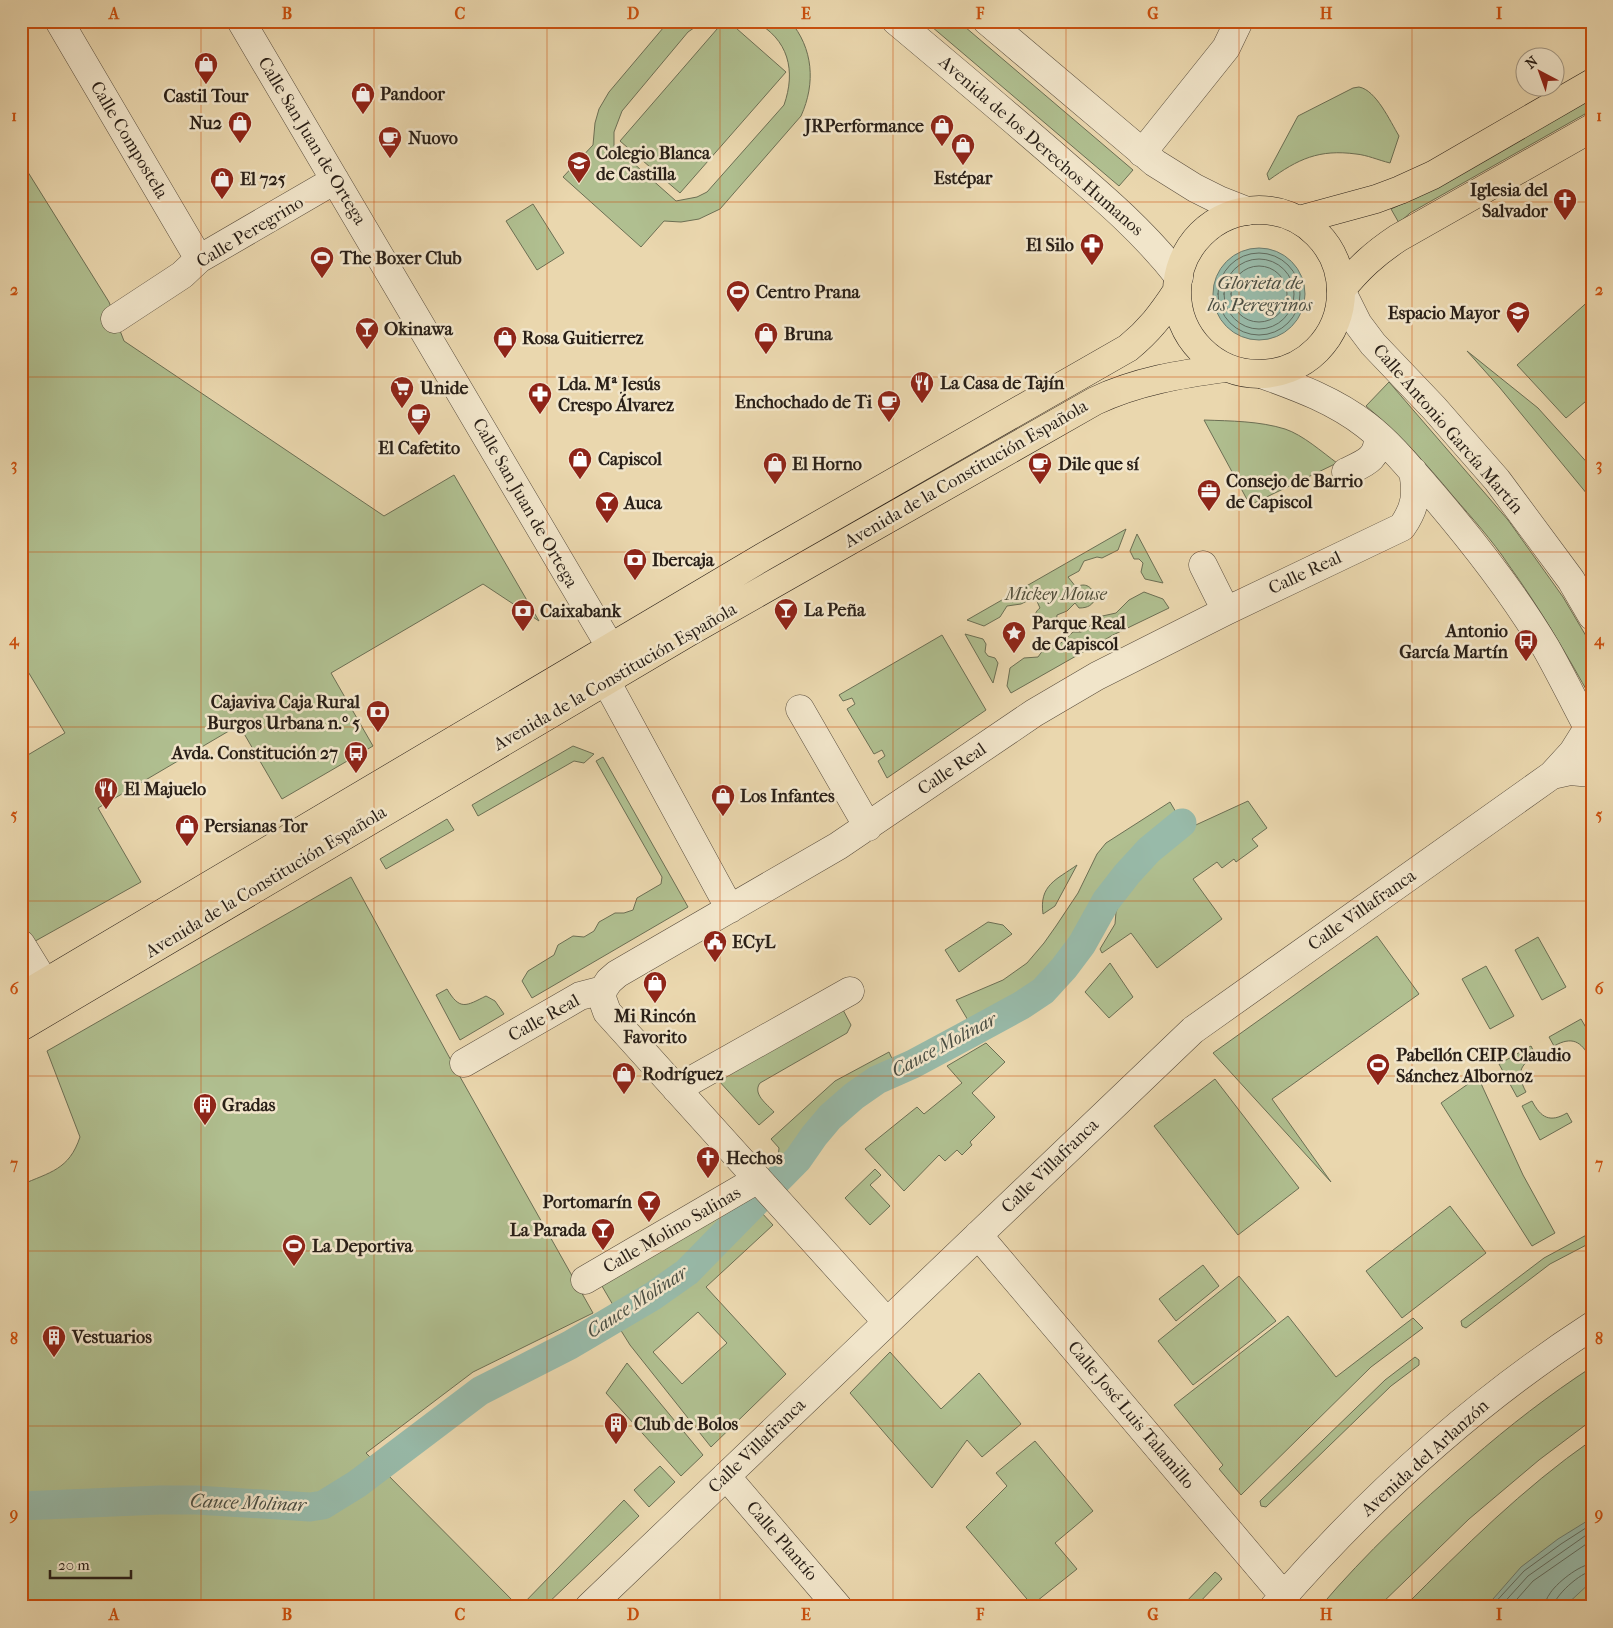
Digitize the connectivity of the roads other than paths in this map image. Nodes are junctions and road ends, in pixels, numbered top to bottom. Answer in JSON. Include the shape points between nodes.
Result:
{"nodes":[{"id":1,"x":59,"y":21,"type":"edge"},
{"id":2,"x":241,"y":21,"type":"edge"},
{"id":3,"x":896,"y":21,"type":"edge"},
{"id":4,"x":987,"y":21,"type":"edge"},
{"id":5,"x":1239,"y":21,"type":"edge"},
{"id":6,"x":1592,"y":83,"type":"edge"},
{"id":7,"x":1592,"y":128,"type":"edge"},
{"id":8,"x":1142,"y":153,"type":"junction"},
{"id":9,"x":335,"y":180,"type":"junction"},
{"id":10,"x":1247,"y":211,"type":"junction"},
{"id":11,"x":1299,"y":220,"type":"junction"},
{"id":12,"x":199,"y":258,"type":"junction"},
{"id":13,"x":1178,"y":284,"type":"junction"},
{"id":14,"x":1341,"y":290,"type":"junction"},
{"id":15,"x":116,"y":319,"type":"dead end"},
{"id":16,"x":1226,"y":368,"type":"junction"},
{"id":17,"x":1264,"y":374,"type":"junction"},
{"id":18,"x":1378,"y":436,"type":"junction"},
{"id":19,"x":1413,"y":471,"type":"junction"},
{"id":20,"x":1346,"y":472,"type":"dead end"},
{"id":21,"x":1203,"y":565,"type":"dead end"},
{"id":22,"x":1582,"y":574,"type":"edge"},
{"id":23,"x":1226,"y":611,"type":"junction"},
{"id":24,"x":1592,"y":616,"type":"edge"},
{"id":25,"x":611,"y":648,"type":"junction"},
{"id":26,"x":648,"y":657,"type":"junction"},
{"id":27,"x":559,"y":679,"type":"junction"},
{"id":28,"x":606,"y":681,"type":"junction"},
{"id":29,"x":800,"y":710,"type":"dead end"},
{"id":30,"x":1590,"y":732,"type":"edge"},
{"id":31,"x":1592,"y":773,"type":"edge"},
{"id":32,"x":1552,"y":775,"type":"junction"},
{"id":33,"x":868,"y":827,"type":"junction"},
{"id":34,"x":730,"y":909,"type":"junction"},
{"id":35,"x":21,"y":944,"type":"edge"},
{"id":36,"x":45,"y":983,"type":"junction"},
{"id":37,"x":603,"y":990,"type":"junction"},
{"id":38,"x":850,"y":991,"type":"dead end"},
{"id":39,"x":21,"y":997,"type":"edge"},
{"id":40,"x":21,"y":1027,"type":"edge"},
{"id":41,"x":464,"y":1063,"type":"dead end"},
{"id":42,"x":676,"y":1089,"type":"junction"},
{"id":43,"x":765,"y":1187,"type":"junction"},
{"id":44,"x":978,"y":1235,"type":"junction"},
{"id":45,"x":585,"y":1280,"type":"dead end"},
{"id":46,"x":887,"y":1322,"type":"junction"},
{"id":47,"x":1592,"y":1326,"type":"edge"},
{"id":48,"x":726,"y":1476,"type":"junction"},
{"id":49,"x":1279,"y":1601,"type":"edge"},
{"id":50,"x":589,"y":1607,"type":"edge"},
{"id":51,"x":838,"y":1607,"type":"edge"}],
"edges":[{"from":1,"to":12,"type":"street","name":"Calle Compostela"},
{"from":2,"to":9,"type":"street","name":"Calle San Juan de Ortega"},
{"from":3,"to":13,"type":"street","name":"Avenida de los Derechos Humanos","via":[[1128,220],[1162,255]]},
{"from":4,"to":8,"type":"street"},
{"from":5,"to":8,"type":"street","via":[[1226,48]]},
{"from":6,"to":11,"type":"highway","via":[[1400,190]]},
{"from":7,"to":14,"type":"highway","via":[[1398,238],[1376,253]]},
{"from":8,"to":10,"type":"street","via":[[1195,188]]},
{"from":9,"to":12,"type":"street","name":"Calle Peregrino"},
{"from":9,"to":25,"type":"street","name":"Calle San Juan de Ortega"},
{"from":10,"to":11,"type":"highway","via":[[1272,211]]},
{"from":10,"to":13,"type":"highway","via":[[1218,221],[1202,234],[1184,258]]},
{"from":11,"to":14,"type":"highway","via":[[1313,230],[1334,257]]},
{"from":12,"to":15,"type":"street","name":"Calle Peregrino","via":[[182,275]]},
{"from":13,"to":16,"type":"highway","via":[[1180,314],[1192,340],[1205,355]]},
{"from":13,"to":25,"type":"highway","name":"Avenida de la Constitución Española","via":[[1163,312],[1128,348]]},
{"from":14,"to":17,"type":"highway","via":[[1335,323],[1315,353],[1286,370]]},
{"from":14,"to":22,"type":"street","name":"Calle Antonio García Martín","via":[[1358,324],[1373,344]]},
{"from":16,"to":17,"type":"highway","via":[[1245,374]]},
{"from":16,"to":26,"type":"highway","name":"Avenida de la Constitución Española","via":[[1140,383],[1096,401]]},
{"from":17,"to":18,"type":"street","via":[[1314,393],[1347,412]]},
{"from":18,"to":19,"type":"street"},
{"from":18,"to":20,"type":"street","via":[[1374,455]]},
{"from":19,"to":23,"type":"street","name":"Calle Real","via":[[1415,500],[1402,527]]},
{"from":19,"to":30,"type":"street","via":[[1472,542],[1523,612],[1546,648]]},
{"from":21,"to":23,"type":"street"},
{"from":22,"to":24,"type":"street","name":"Calle Antonio García Martín"},
{"from":23,"to":33,"type":"street","name":"Calle Real","via":[[1097,676],[1034,713]]},
{"from":25,"to":26,"type":"street","via":[[624,658]]},
{"from":25,"to":27,"type":"highway","name":"Avenida de la Constitución Española"},
{"from":25,"to":28,"type":"street"},
{"from":26,"to":28,"type":"highway","name":"Avenida de la Constitución Española"},
{"from":27,"to":28,"type":"street","via":[[589,676]]},
{"from":27,"to":36,"type":"highway","name":"Avenida de la Constitución Española"},
{"from":28,"to":34,"type":"street"},
{"from":28,"to":40,"type":"highway","name":"Avenida de la Constitución Española"},
{"from":29,"to":33,"type":"street"},
{"from":30,"to":32,"type":"street","name":"Calle Villafranca"},
{"from":31,"to":32,"type":"street","name":"Calle Villafranca","via":[[1570,771]]},
{"from":32,"to":44,"type":"street","name":"Calle Villafranca","via":[[1193,1030]]},
{"from":33,"to":34,"type":"street","name":"Calle Real"},
{"from":34,"to":37,"type":"street","name":"Calle Real","via":[[618,974]]},
{"from":35,"to":36,"type":"street"},
{"from":36,"to":39,"type":"highway","name":"Avenida de la Constitución Española"},
{"from":37,"to":41,"type":"street","name":"Calle Real","via":[[580,996]]},
{"from":37,"to":42,"type":"street","name":"Calle Molino Salinas","via":[[607,1012]]},
{"from":38,"to":42,"type":"street"},
{"from":42,"to":43,"type":"street","name":"Calle Molino Salinas"},
{"from":43,"to":45,"type":"street","name":"Calle Molino Salinas"},
{"from":43,"to":46,"type":"street","name":"Calle Molino Salinas"},
{"from":44,"to":46,"type":"street","name":"Calle Villafranca"},
{"from":44,"to":49,"type":"street","name":"Calle José Luis Talamillo"},
{"from":46,"to":48,"type":"street","name":"Calle Villafranca"},
{"from":47,"to":49,"type":"street","name":"Avenida del Arlanzón","via":[[1466,1418],[1361,1514]]},
{"from":48,"to":50,"type":"street","name":"Calle Villafranca"},
{"from":48,"to":51,"type":"street","name":"Calle Plantío"}]}
